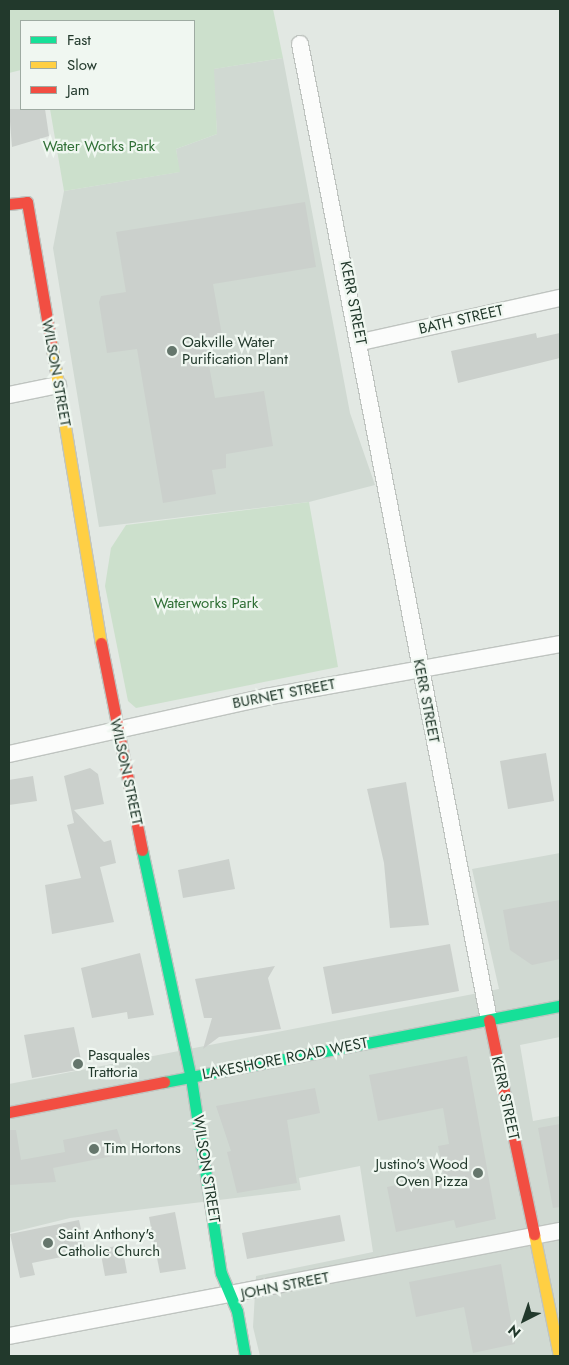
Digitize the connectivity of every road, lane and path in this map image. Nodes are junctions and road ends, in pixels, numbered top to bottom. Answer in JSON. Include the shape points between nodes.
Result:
{"nodes":[{"id":1,"x":300,"y":44,"type":"dead end"},
{"id":2,"x":9,"y":204,"type":"edge"},
{"id":3,"x":560,"y":298,"type":"edge"},
{"id":4,"x":361,"y":342,"type":"junction"},
{"id":5,"x":58,"y":384,"type":"junction"},
{"id":6,"x":9,"y":395,"type":"edge"},
{"id":7,"x":560,"y":644,"type":"edge"},
{"id":8,"x":420,"y":668,"type":"junction"},
{"id":9,"x":116,"y":729,"type":"junction"},
{"id":10,"x":9,"y":754,"type":"edge"},
{"id":11,"x":560,"y":1006,"type":"edge"},
{"id":12,"x":489,"y":1020,"type":"junction"},
{"id":13,"x":191,"y":1078,"type":"junction"},
{"id":14,"x":9,"y":1112,"type":"edge"},
{"id":15,"x":560,"y":1230,"type":"edge"},
{"id":16,"x":534,"y":1236,"type":"junction"},
{"id":17,"x":231,"y":1297,"type":"junction"},
{"id":18,"x":9,"y":1336,"type":"edge"},
{"id":19,"x":245,"y":1356,"type":"edge"},
{"id":20,"x":559,"y":1356,"type":"edge"}],
"edges":[{"from":1,"to":4,"type":"street","name":"KERR STREET"},
{"from":2,"to":5,"type":"street","name":"WILSON STREET","via":[[27,202]]},
{"from":3,"to":4,"type":"street","name":"BATH STREET"},
{"from":4,"to":8,"type":"street","name":"KERR STREET"},
{"from":5,"to":6,"type":"street"},
{"from":5,"to":9,"type":"street","name":"WILSON STREET"},
{"from":7,"to":8,"type":"street","name":"BURNET STREET"},
{"from":8,"to":9,"type":"street","name":"BURNET STREET"},
{"from":8,"to":12,"type":"street","name":"KERR STREET"},
{"from":9,"to":10,"type":"street","name":"BURNET STREET"},
{"from":9,"to":13,"type":"street","name":"WILSON STREET"},
{"from":11,"to":12,"type":"street","name":"LAKESHORE ROAD WEST"},
{"from":12,"to":13,"type":"street","name":"LAKESHORE ROAD WEST"},
{"from":12,"to":16,"type":"street","name":"KERR STREET"},
{"from":13,"to":14,"type":"street","name":"LAKESHORE ROAD WEST"},
{"from":13,"to":17,"type":"street","name":"WILSON STREET","via":[[221,1273]]},
{"from":15,"to":16,"type":"street","name":"JOHN STREET"},
{"from":16,"to":17,"type":"street","name":"JOHN STREET"},
{"from":16,"to":20,"type":"street","name":"KERR STREET"},
{"from":17,"to":18,"type":"street","name":"JOHN STREET"},
{"from":17,"to":19,"type":"street","name":"WILSON STREET"}]}
